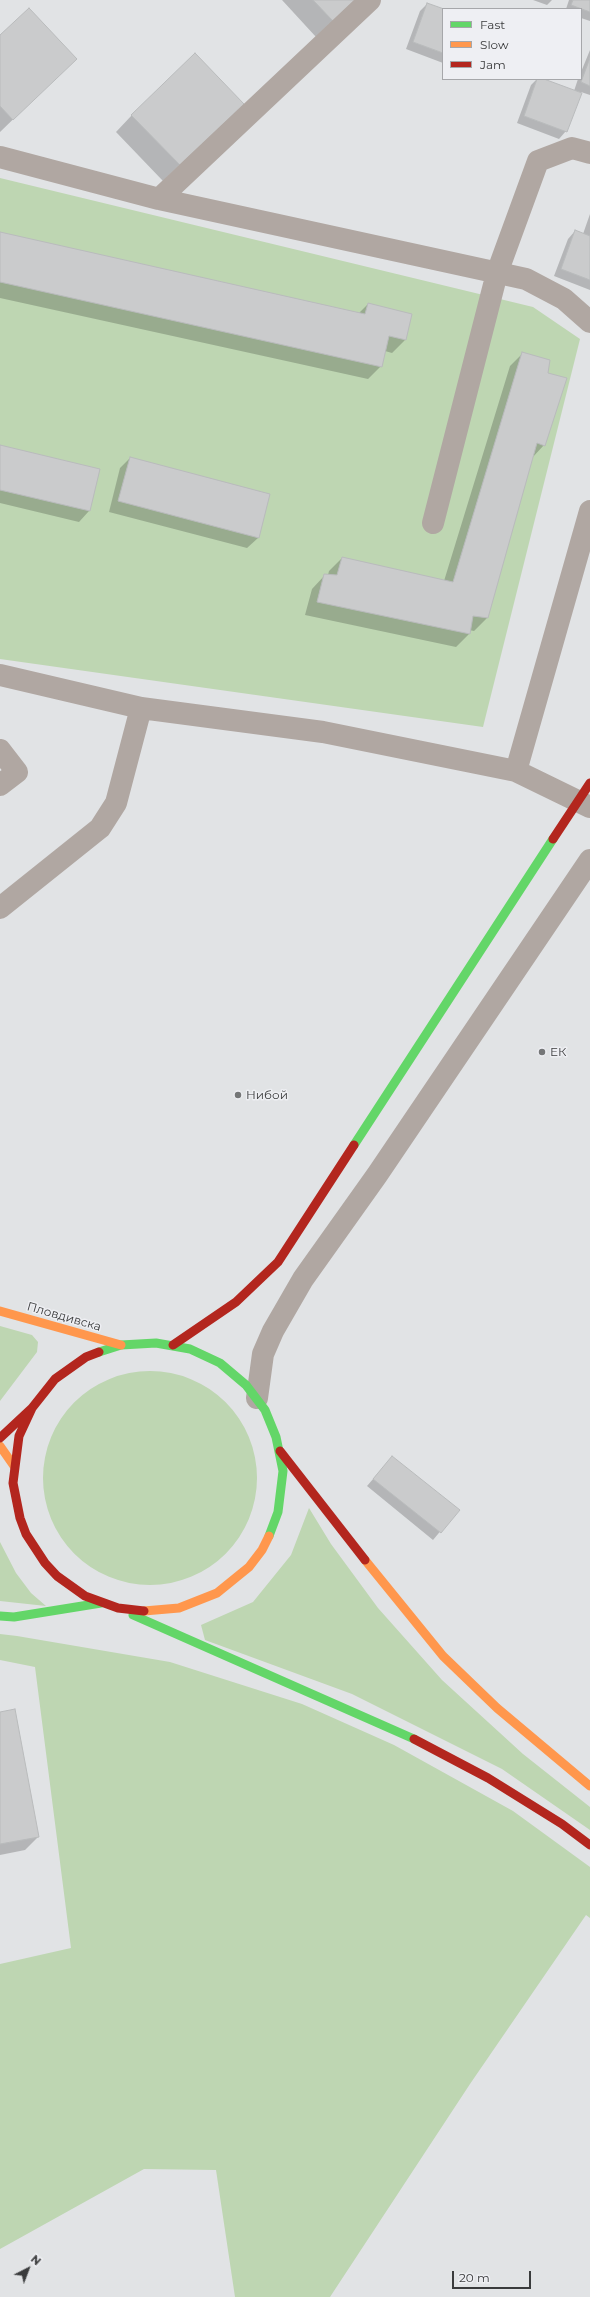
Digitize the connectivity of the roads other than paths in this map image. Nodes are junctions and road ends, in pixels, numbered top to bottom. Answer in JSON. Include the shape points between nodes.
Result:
{"nodes":[{"id":1,"x":370,"y":0,"type":"edge"},
{"id":2,"x":581,"y":151,"type":"edge"},
{"id":3,"x":0,"y":157,"type":"edge"},
{"id":4,"x":159,"y":199,"type":"junction"},
{"id":5,"x":498,"y":273,"type":"junction"},
{"id":6,"x":590,"y":322,"type":"edge"},
{"id":7,"x":590,"y":511,"type":"edge"},
{"id":8,"x":433,"y":523,"type":"dead end"},
{"id":9,"x":0,"y":675,"type":"edge"},
{"id":10,"x":141,"y":708,"type":"junction"},
{"id":11,"x":0,"y":750,"type":"edge"},
{"id":12,"x":516,"y":771,"type":"junction"},
{"id":13,"x":590,"y":783,"type":"edge"},
{"id":14,"x":0,"y":785,"type":"edge"},
{"id":15,"x":584,"y":804,"type":"edge"},
{"id":16,"x":590,"y":860,"type":"edge"},
{"id":17,"x":0,"y":908,"type":"edge"},
{"id":18,"x":0,"y":1311,"type":"edge"},
{"id":19,"x":121,"y":1345,"type":"junction"},
{"id":20,"x":173,"y":1345,"type":"junction"},
{"id":21,"x":257,"y":1398,"type":"junction"},
{"id":22,"x":32,"y":1408,"type":"junction"},
{"id":23,"x":0,"y":1438,"type":"edge"},
{"id":24,"x":0,"y":1446,"type":"edge"},
{"id":25,"x":280,"y":1451,"type":"junction"},
{"id":26,"x":14,"y":1466,"type":"junction"},
{"id":27,"x":101,"y":1603,"type":"junction"},
{"id":28,"x":118,"y":1608,"type":"junction"},
{"id":29,"x":0,"y":1616,"type":"edge"},
{"id":30,"x":590,"y":1786,"type":"edge"},
{"id":31,"x":590,"y":1845,"type":"edge"}],
"edges":[{"from":1,"to":4,"type":"street"},
{"from":2,"to":5,"type":"street","via":[[538,161]]},
{"from":3,"to":4,"type":"street"},
{"from":4,"to":5,"type":"street"},
{"from":5,"to":6,"type":"street","via":[[526,279],[564,299]]},
{"from":5,"to":8,"type":"street"},
{"from":7,"to":12,"type":"street"},
{"from":9,"to":10,"type":"street"},
{"from":10,"to":12,"type":"street","via":[[323,732]]},
{"from":10,"to":17,"type":"street","via":[[116,803],[100,828]]},
{"from":11,"to":14,"type":"street","via":[[17,772]]},
{"from":12,"to":15,"type":"street"},
{"from":13,"to":15,"type":"main road"},
{"from":15,"to":20,"type":"main road","via":[[278,1262],[236,1302]]},
{"from":16,"to":21,"type":"street","via":[[377,1175],[303,1279],[263,1354]]},
{"from":18,"to":19,"type":"main road","name":"Пловдивска"},
{"from":19,"to":20,"type":"main road"},
{"from":19,"to":22,"type":"main road","via":[[92,1355],[70,1367],[43,1393]]},
{"from":20,"to":21,"type":"main road","via":[[190,1349],[220,1364],[234,1373]]},
{"from":21,"to":25,"type":"main road","via":[[271,1423]]},
{"from":22,"to":23,"type":"main road"},
{"from":22,"to":26,"type":"main road","via":[[19,1436]]},
{"from":24,"to":26,"type":"main road"},
{"from":25,"to":28,"type":"main road","via":[[282,1492],[278,1512],[272,1532],[249,1567],[217,1593],[179,1608],[138,1612]]},
{"from":25,"to":30,"type":"main road","via":[[393,1597],[443,1656],[497,1708]]},
{"from":26,"to":27,"type":"main road","via":[[16,1501],[26,1534],[35,1549],[57,1576],[85,1596]]},
{"from":27,"to":28,"type":"main road"},
{"from":27,"to":29,"type":"main road","via":[[14,1617]]},
{"from":28,"to":31,"type":"main road","via":[[420,1741],[488,1778],[562,1824]]}]}
